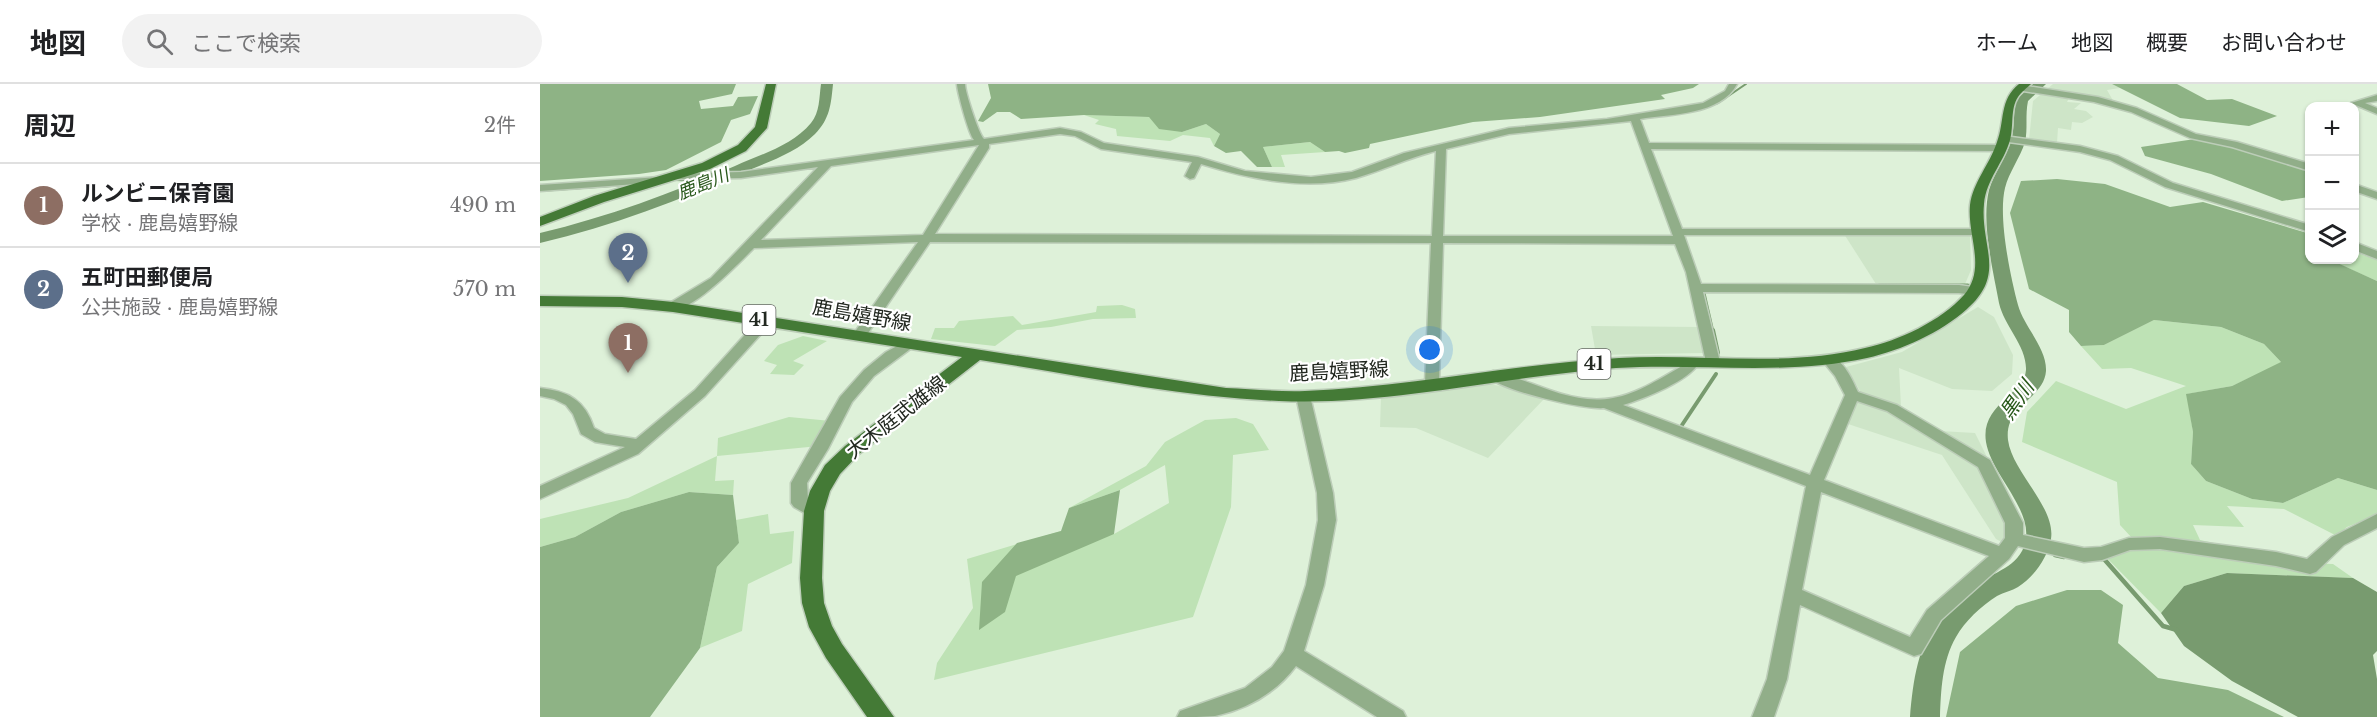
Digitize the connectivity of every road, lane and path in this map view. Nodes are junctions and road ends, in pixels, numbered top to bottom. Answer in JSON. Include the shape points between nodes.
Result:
{"nodes":[{"id":1,"x":771,"y":84,"type":"edge"},
{"id":2,"x":962,"y":84,"type":"edge"},
{"id":3,"x":1733,"y":84,"type":"edge"},
{"id":4,"x":2023,"y":86,"type":"edge"},
{"id":5,"x":2377,"y":98,"type":"edge"},
{"id":6,"x":2377,"y":111,"type":"edge"},
{"id":7,"x":1634,"y":117,"type":"junction"},
{"id":8,"x":980,"y":141,"type":"junction"},
{"id":9,"x":2002,"y":144,"type":"junction"},
{"id":10,"x":1646,"y":146,"type":"junction"},
{"id":11,"x":1441,"y":147,"type":"junction"},
{"id":12,"x":1198,"y":160,"type":"junction"},
{"id":13,"x":828,"y":163,"type":"junction"},
{"id":14,"x":2305,"y":166,"type":"edge"},
{"id":15,"x":674,"y":176,"type":"junction"},
{"id":16,"x":1190,"y":176,"type":"dead end"},
{"id":17,"x":660,"y":180,"type":"junction"},
{"id":18,"x":540,"y":188,"type":"edge"},
{"id":19,"x":2359,"y":189,"type":"edge"},
{"id":20,"x":2377,"y":196,"type":"edge"},
{"id":21,"x":540,"y":222,"type":"edge"},
{"id":22,"x":2305,"y":227,"type":"edge"},
{"id":23,"x":1980,"y":232,"type":"junction"},
{"id":24,"x":1679,"y":236,"type":"junction"},
{"id":25,"x":927,"y":238,"type":"junction"},
{"id":26,"x":1439,"y":240,"type":"junction"},
{"id":27,"x":752,"y":244,"type":"junction"},
{"id":28,"x":2359,"y":247,"type":"edge"},
{"id":29,"x":2377,"y":255,"type":"edge"},
{"id":30,"x":1695,"y":288,"type":"junction"},
{"id":31,"x":1975,"y":291,"type":"junction"},
{"id":32,"x":540,"y":301,"type":"edge"},
{"id":33,"x":673,"y":307,"type":"junction"},
{"id":34,"x":765,"y":321,"type":"junction"},
{"id":35,"x":859,"y":336,"type":"junction"},
{"id":36,"x":908,"y":344,"type":"junction"},
{"id":37,"x":977,"y":354,"type":"junction"},
{"id":38,"x":1829,"y":360,"type":"junction"},
{"id":39,"x":1693,"y":361,"type":"junction"},
{"id":40,"x":1713,"y":362,"type":"junction"},
{"id":41,"x":1493,"y":375,"type":"junction"},
{"id":42,"x":1432,"y":383,"type":"junction"},
{"id":43,"x":540,"y":392,"type":"edge"},
{"id":44,"x":1852,"y":395,"type":"junction"},
{"id":45,"x":1303,"y":396,"type":"junction"},
{"id":46,"x":1609,"y":405,"type":"junction"},
{"id":47,"x":637,"y":444,"type":"junction"},
{"id":48,"x":1815,"y":482,"type":"junction"},
{"id":49,"x":540,"y":493,"type":"edge"},
{"id":50,"x":814,"y":511,"type":"junction"},
{"id":51,"x":2377,"y":520,"type":"edge"},
{"id":52,"x":2013,"y":544,"type":"junction"},
{"id":53,"x":1792,"y":593,"type":"junction"},
{"id":54,"x":1293,"y":654,"type":"junction"},
{"id":55,"x":881,"y":717,"type":"edge"},
{"id":56,"x":1188,"y":717,"type":"edge"},
{"id":57,"x":1395,"y":717,"type":"edge"},
{"id":58,"x":1763,"y":717,"type":"edge"}],
"edges":[{"from":1,"to":15,"type":"main road","via":[[761,128],[753,139],[726,157]]},
{"from":2,"to":8,"type":"street","via":[[961,93]]},
{"from":3,"to":7,"type":"street","via":[[1728,93],[1706,105]]},
{"from":4,"to":9,"type":"main road","name":"鹿島嬉野線","number":"41","via":[[2010,102]]},
{"from":4,"to":14,"type":"street","via":[[2041,93],[2095,99],[2134,110],[2193,136],[2234,144]]},
{"from":5,"to":6,"type":"street","via":[[2356,103]]},
{"from":7,"to":10,"type":"street"},
{"from":7,"to":11,"type":"street","via":[[1509,131]]},
{"from":8,"to":12,"type":"street","via":[[1066,132],[1101,146]]},
{"from":8,"to":13,"type":"street"},
{"from":8,"to":25,"type":"street","via":[[985,145],[982,154]]},
{"from":9,"to":10,"type":"street"},
{"from":9,"to":22,"type":"street","via":[[2025,142],[2114,158],[2169,185]]},
{"from":9,"to":23,"type":"main road","name":"鹿島嬉野線","number":"41","via":[[1981,189],[1977,206]]},
{"from":10,"to":24,"type":"street"},
{"from":11,"to":12,"type":"street","via":[[1354,175],[1311,180],[1244,174]]},
{"from":11,"to":26,"type":"street"},
{"from":12,"to":16,"type":"street"},
{"from":13,"to":15,"type":"street","via":[[727,177]]},
{"from":13,"to":27,"type":"street"},
{"from":15,"to":17,"type":"main road"},
{"from":17,"to":18,"type":"street"},
{"from":17,"to":21,"type":"main road"},
{"from":19,"to":20,"type":"street"},
{"from":23,"to":24,"type":"street"},
{"from":23,"to":31,"type":"main road","name":"鹿島嬉野線","number":"41","via":[[1983,280]]},
{"from":24,"to":26,"type":"street"},
{"from":24,"to":30,"type":"street"},
{"from":25,"to":26,"type":"street"},
{"from":25,"to":27,"type":"street"},
{"from":25,"to":35,"type":"street"},
{"from":26,"to":42,"type":"street"},
{"from":27,"to":33,"type":"street","via":[[715,281]]},
{"from":28,"to":29,"type":"street"},
{"from":30,"to":31,"type":"street"},
{"from":30,"to":40,"type":"street"},
{"from":31,"to":38,"type":"main road","name":"鹿島嬉野線","number":"41","via":[[1966,303],[1918,334],[1875,351]]},
{"from":32,"to":33,"type":"main road","name":"鹿島嬉野線","number":"41"},
{"from":33,"to":34,"type":"main road","name":"鹿島嬉野線","number":"41"},
{"from":34,"to":35,"type":"main road","name":"鹿島嬉野線","number":"41"},
{"from":34,"to":47,"type":"street","via":[[700,393]]},
{"from":35,"to":36,"type":"main road","name":"鹿島嬉野線","number":"41"},
{"from":36,"to":37,"type":"main road","name":"鹿島嬉野線","number":"41"},
{"from":36,"to":50,"type":"street","via":[[884,361],[845,400],[799,483],[800,503]]},
{"from":37,"to":45,"type":"main road","name":"鹿島嬉野線","number":"41","via":[[1226,393]]},
{"from":37,"to":50,"type":"main road","name":"大木庭武雄線","via":[[852,450],[832,470]]},
{"from":38,"to":40,"type":"main road","name":"鹿島嬉野線","number":"41"},
{"from":38,"to":44,"type":"street","via":[[1842,374]]},
{"from":39,"to":40,"type":"main road","name":"鹿島嬉野線","number":"41"},
{"from":39,"to":41,"type":"main road","name":"鹿島嬉野線","number":"41","via":[[1592,364]]},
{"from":39,"to":46,"type":"street","via":[[1690,368],[1641,394]]},
{"from":41,"to":42,"type":"main road","name":"鹿島嬉野線","number":"41"},
{"from":41,"to":46,"type":"street","via":[[1555,398],[1592,406]]},
{"from":42,"to":45,"type":"main road","name":"鹿島嬉野線","number":"41"},
{"from":43,"to":47,"type":"street","via":[[573,400],[583,414],[587,431],[601,438]]},
{"from":44,"to":48,"type":"street"},
{"from":44,"to":52,"type":"street","via":[[1892,408],[1984,464],[2014,523]]},
{"from":45,"to":54,"type":"street","via":[[1325,493],[1327,520],[1315,585]]},
{"from":46,"to":48,"type":"street"},
{"from":47,"to":49,"type":"street","via":[[632,450]]},
{"from":48,"to":52,"type":"street"},
{"from":48,"to":53,"type":"street"},
{"from":50,"to":55,"type":"main road","name":"大木庭武雄線","via":[[813,603],[834,651]]},
{"from":51,"to":52,"type":"street","via":[[2338,541],[2310,567],[2160,543],[2129,544],[2084,555]]},
{"from":52,"to":53,"type":"street","via":[[1934,615],[1914,648]]},
{"from":53,"to":58,"type":"street","via":[[1778,679]]},
{"from":54,"to":56,"type":"street","via":[[1279,673],[1252,693]]},
{"from":54,"to":57,"type":"street"}]}
